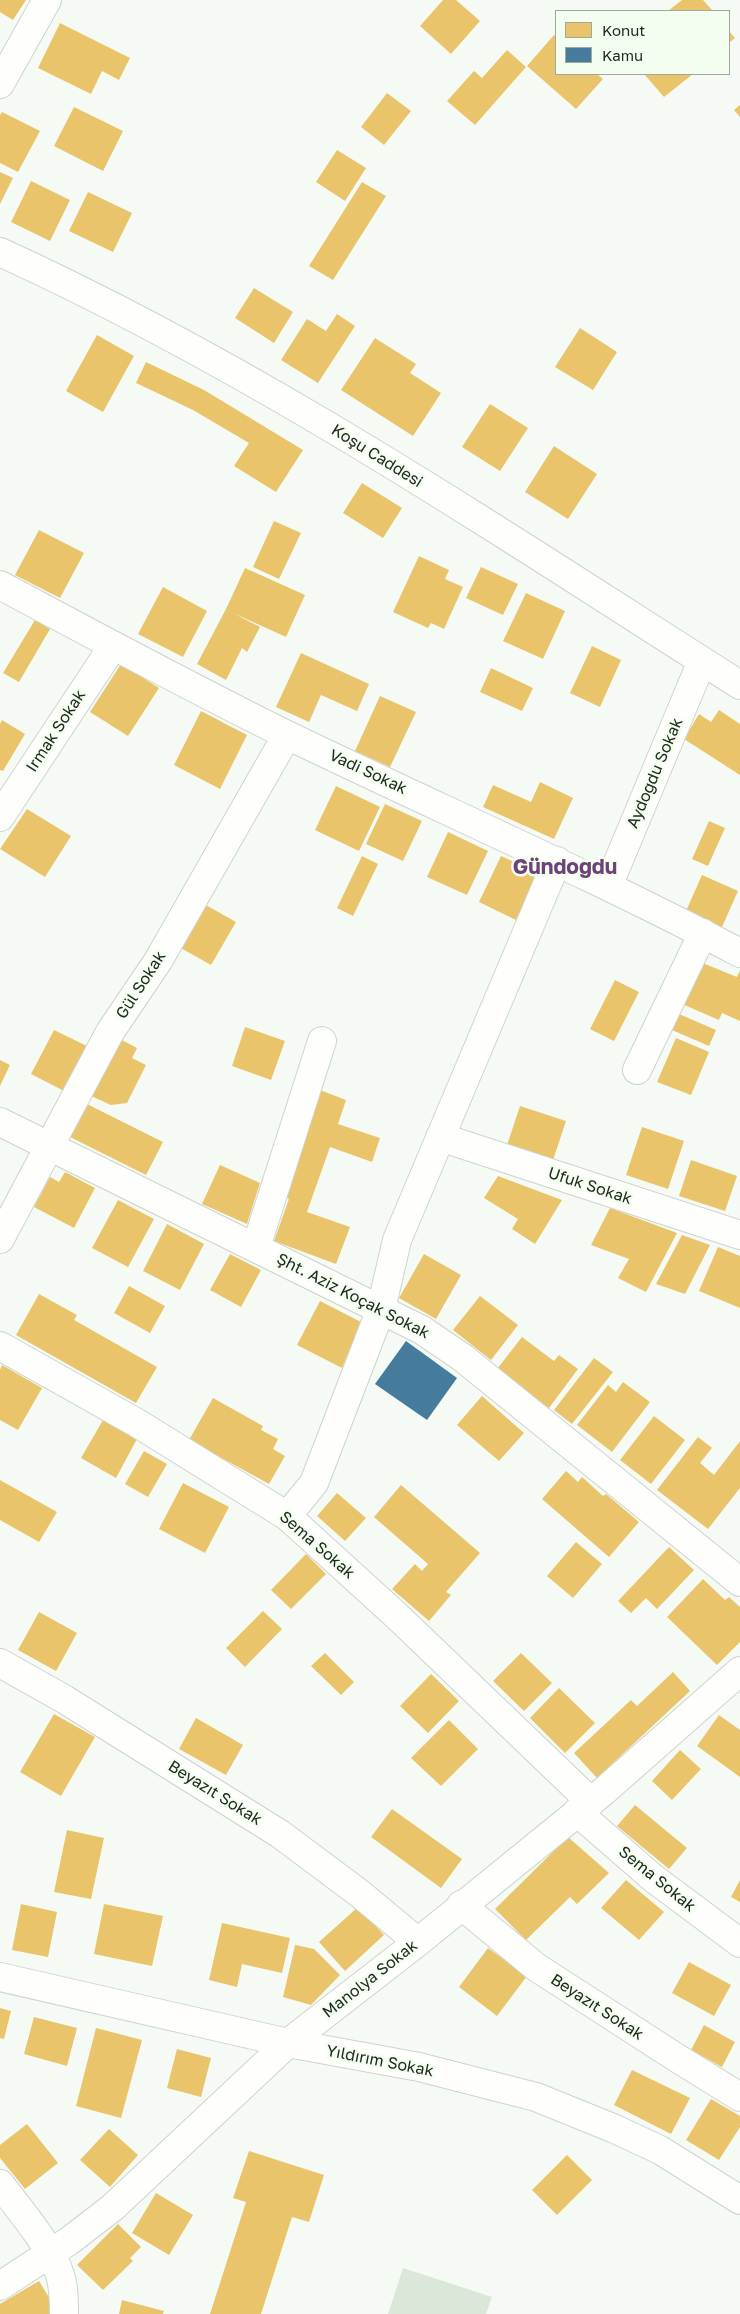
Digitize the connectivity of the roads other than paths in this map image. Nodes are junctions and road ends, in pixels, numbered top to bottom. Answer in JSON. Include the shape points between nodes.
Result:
{"nodes":[{"id":1,"x":47,"y":0,"type":"edge"},
{"id":2,"x":0,"y":84,"type":"edge"},
{"id":3,"x":0,"y":252,"type":"edge"},
{"id":4,"x":0,"y":585,"type":"edge"},
{"id":5,"x":113,"y":646,"type":"junction"},
{"id":6,"x":702,"y":661,"type":"junction"},
{"id":7,"x":740,"y":685,"type":"edge"},
{"id":8,"x":287,"y":734,"type":"junction"},
{"id":9,"x":0,"y":817,"type":"edge"},
{"id":10,"x":557,"y":860,"type":"junction"},
{"id":11,"x":608,"y":886,"type":"junction"},
{"id":12,"x":703,"y":933,"type":"junction"},
{"id":13,"x":740,"y":953,"type":"edge"},
{"id":14,"x":322,"y":1041,"type":"dead end"},
{"id":15,"x":637,"y":1070,"type":"dead end"},
{"id":16,"x":0,"y":1122,"type":"edge"},
{"id":17,"x":440,"y":1136,"type":"junction"},
{"id":18,"x":50,"y":1147,"type":"junction"},
{"id":19,"x":740,"y":1235,"type":"edge"},
{"id":20,"x":0,"y":1239,"type":"edge"},
{"id":21,"x":256,"y":1246,"type":"junction"},
{"id":22,"x":381,"y":1309,"type":"junction"},
{"id":23,"x":0,"y":1346,"type":"edge"},
{"id":24,"x":287,"y":1516,"type":"junction"},
{"id":25,"x":740,"y":1582,"type":"edge"},
{"id":26,"x":0,"y":1663,"type":"edge"},
{"id":27,"x":740,"y":1671,"type":"edge"},
{"id":28,"x":584,"y":1807,"type":"junction"},
{"id":29,"x":461,"y":1905,"type":"junction"},
{"id":30,"x":418,"y":1942,"type":"junction"},
{"id":31,"x":740,"y":1943,"type":"edge"},
{"id":32,"x":0,"y":1977,"type":"edge"},
{"id":33,"x":288,"y":2043,"type":"junction"},
{"id":34,"x":740,"y":2097,"type":"edge"},
{"id":35,"x":0,"y":2184,"type":"edge"},
{"id":36,"x":740,"y":2200,"type":"edge"},
{"id":37,"x":50,"y":2254,"type":"junction"},
{"id":38,"x":0,"y":2286,"type":"edge"},
{"id":39,"x":64,"y":2314,"type":"edge"}],
"edges":[{"from":1,"to":2,"type":"street"},
{"from":3,"to":6,"type":"street","name":"Koşu Caddesi","via":[[168,335],[292,404]]},
{"from":4,"to":5,"type":"street","name":"Vadi Sokak"},
{"from":5,"to":8,"type":"street","name":"Vadi Sokak"},
{"from":5,"to":9,"type":"street","name":"Irmak Sokak"},
{"from":6,"to":7,"type":"street","name":"Koşu Caddesi"},
{"from":6,"to":11,"type":"street","name":"Aydoğdu Sokak"},
{"from":8,"to":10,"type":"street","name":"Vadi Sokak"},
{"from":8,"to":18,"type":"street","name":"Gül Sokak","via":[[158,961],[110,1032]]},
{"from":10,"to":11,"type":"street","name":"Vadi Sokak"},
{"from":10,"to":17,"type":"street"},
{"from":11,"to":12,"type":"street","name":"Vadi Sokak"},
{"from":12,"to":13,"type":"street","name":"Vadi Sokak"},
{"from":12,"to":15,"type":"street"},
{"from":14,"to":21,"type":"street"},
{"from":16,"to":18,"type":"street","name":"Şht. Aziz Koçak Sokak"},
{"from":17,"to":19,"type":"street","name":"Ufuk Sokak"},
{"from":17,"to":22,"type":"street","via":[[397,1240]]},
{"from":18,"to":20,"type":"street","name":"Gül Sokak"},
{"from":18,"to":21,"type":"street","name":"Şht. Aziz Koçak Sokak"},
{"from":21,"to":22,"type":"street","name":"Şht. Aziz Koçak Sokak"},
{"from":22,"to":24,"type":"street","via":[[314,1483]]},
{"from":22,"to":25,"type":"street","name":"Şht. Aziz Koçak Sokak","via":[[422,1330],[463,1358]]},
{"from":23,"to":24,"type":"street","name":"Sema Sokak","via":[[137,1423]]},
{"from":24,"to":28,"type":"street","name":"Sema Sokak","via":[[398,1617]]},
{"from":26,"to":30,"type":"street","name":"Beyazıt Sokak","via":[[64,1699],[280,1834],[359,1892]]},
{"from":27,"to":28,"type":"street","name":"Manolya Sokak"},
{"from":28,"to":29,"type":"street","name":"Manolya Sokak"},
{"from":28,"to":31,"type":"street","name":"Sema Sokak","via":[[653,1878]]},
{"from":29,"to":30,"type":"street","name":"Manolya Sokak"},
{"from":29,"to":34,"type":"street","name":"Beyazıt Sokak","via":[[536,1967]]},
{"from":30,"to":33,"type":"street","name":"Manolya Sokak"},
{"from":32,"to":33,"type":"street","name":"Yıldırım Sokak"},
{"from":33,"to":36,"type":"street","name":"Yıldırım Sokak","via":[[419,2067],[536,2098],[615,2128],[660,2150]]},
{"from":33,"to":37,"type":"street","name":"Manolya Sokak","via":[[112,2208]]},
{"from":35,"to":37,"type":"street"},
{"from":37,"to":38,"type":"street","name":"Manolya Sokak"},
{"from":37,"to":39,"type":"street","via":[[59,2270],[63,2287]]}]}
